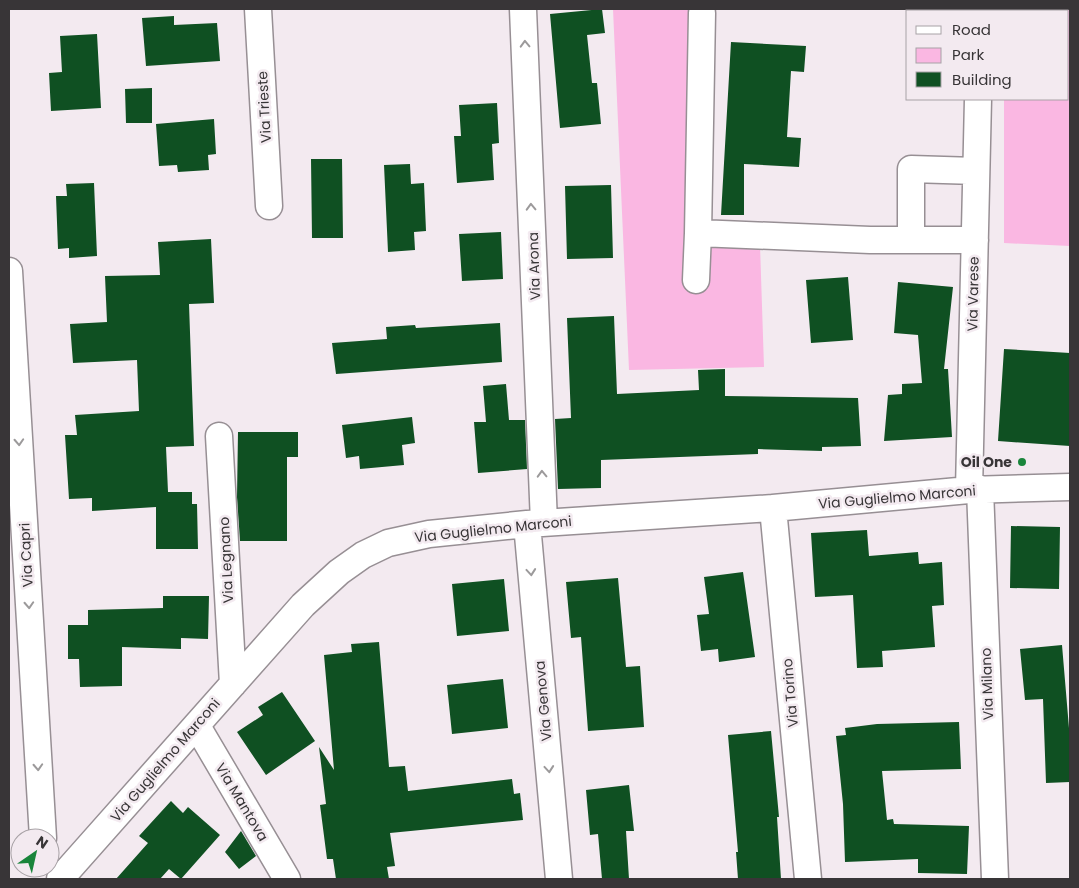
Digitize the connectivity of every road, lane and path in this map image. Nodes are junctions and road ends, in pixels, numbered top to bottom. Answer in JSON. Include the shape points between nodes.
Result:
{"nodes":[{"id":1,"x":258,"y":9,"type":"edge"},
{"id":2,"x":523,"y":9,"type":"edge"},
{"id":3,"x":702,"y":13,"type":"dead end"},
{"id":4,"x":978,"y":100,"type":"edge"},
{"id":5,"x":976,"y":171,"type":"junction"},
{"id":6,"x":269,"y":206,"type":"dead end"},
{"id":7,"x":698,"y":233,"type":"junction"},
{"id":8,"x":910,"y":240,"type":"junction"},
{"id":9,"x":974,"y":240,"type":"junction"},
{"id":10,"x":9,"y":271,"type":"edge"},
{"id":11,"x":696,"y":280,"type":"dead end"},
{"id":12,"x":219,"y":436,"type":"dead end"},
{"id":13,"x":1070,"y":487,"type":"edge"},
{"id":14,"x":974,"y":490,"type":"junction"},
{"id":15,"x":773,"y":508,"type":"junction"},
{"id":16,"x":536,"y":523,"type":"junction"},
{"id":17,"x":233,"y":684,"type":"junction"},
{"id":18,"x":197,"y":726,"type":"junction"},
{"id":19,"x":42,"y":828,"type":"edge"},
{"id":20,"x":60,"y":879,"type":"edge"},
{"id":21,"x":287,"y":879,"type":"edge"},
{"id":22,"x":558,"y":879,"type":"edge"},
{"id":23,"x":808,"y":879,"type":"edge"},
{"id":24,"x":995,"y":879,"type":"edge"}],
"edges":[{"from":1,"to":6,"type":"street","name":"Via Trieste"},
{"from":16,"to":2,"type":"street","name":"Via Arona","one_way":true},
{"from":3,"to":7,"type":"street"},
{"from":4,"to":5,"type":"street","name":"Via Varese"},
{"from":5,"to":8,"type":"street","via":[[911,169]]},
{"from":5,"to":9,"type":"street","name":"Via Varese"},
{"from":7,"to":8,"type":"street"},
{"from":7,"to":11,"type":"street"},
{"from":8,"to":9,"type":"street"},
{"from":9,"to":14,"type":"street","name":"Via Varese"},
{"from":10,"to":19,"type":"street","name":"Via Capri","one_way":true},
{"from":12,"to":17,"type":"street","name":"Via Legnano"},
{"from":13,"to":14,"type":"street","name":"Via Guglielmo Marconi"},
{"from":14,"to":15,"type":"street","name":"Via Guglielmo Marconi"},
{"from":14,"to":24,"type":"street","name":"Via Milano"},
{"from":15,"to":16,"type":"street","name":"Via Guglielmo Marconi"},
{"from":15,"to":23,"type":"street","name":"Via Torino"},
{"from":16,"to":17,"type":"street","name":"Via Guglielmo Marconi","via":[[429,534],[388,543],[363,555],[303,605]]},
{"from":16,"to":22,"type":"street","name":"Via Genova","one_way":true},
{"from":17,"to":18,"type":"street","name":"Via Guglielmo Marconi"},
{"from":18,"to":20,"type":"street","name":"Via Guglielmo Marconi"},
{"from":18,"to":21,"type":"street","name":"Via Mantova"}]}
